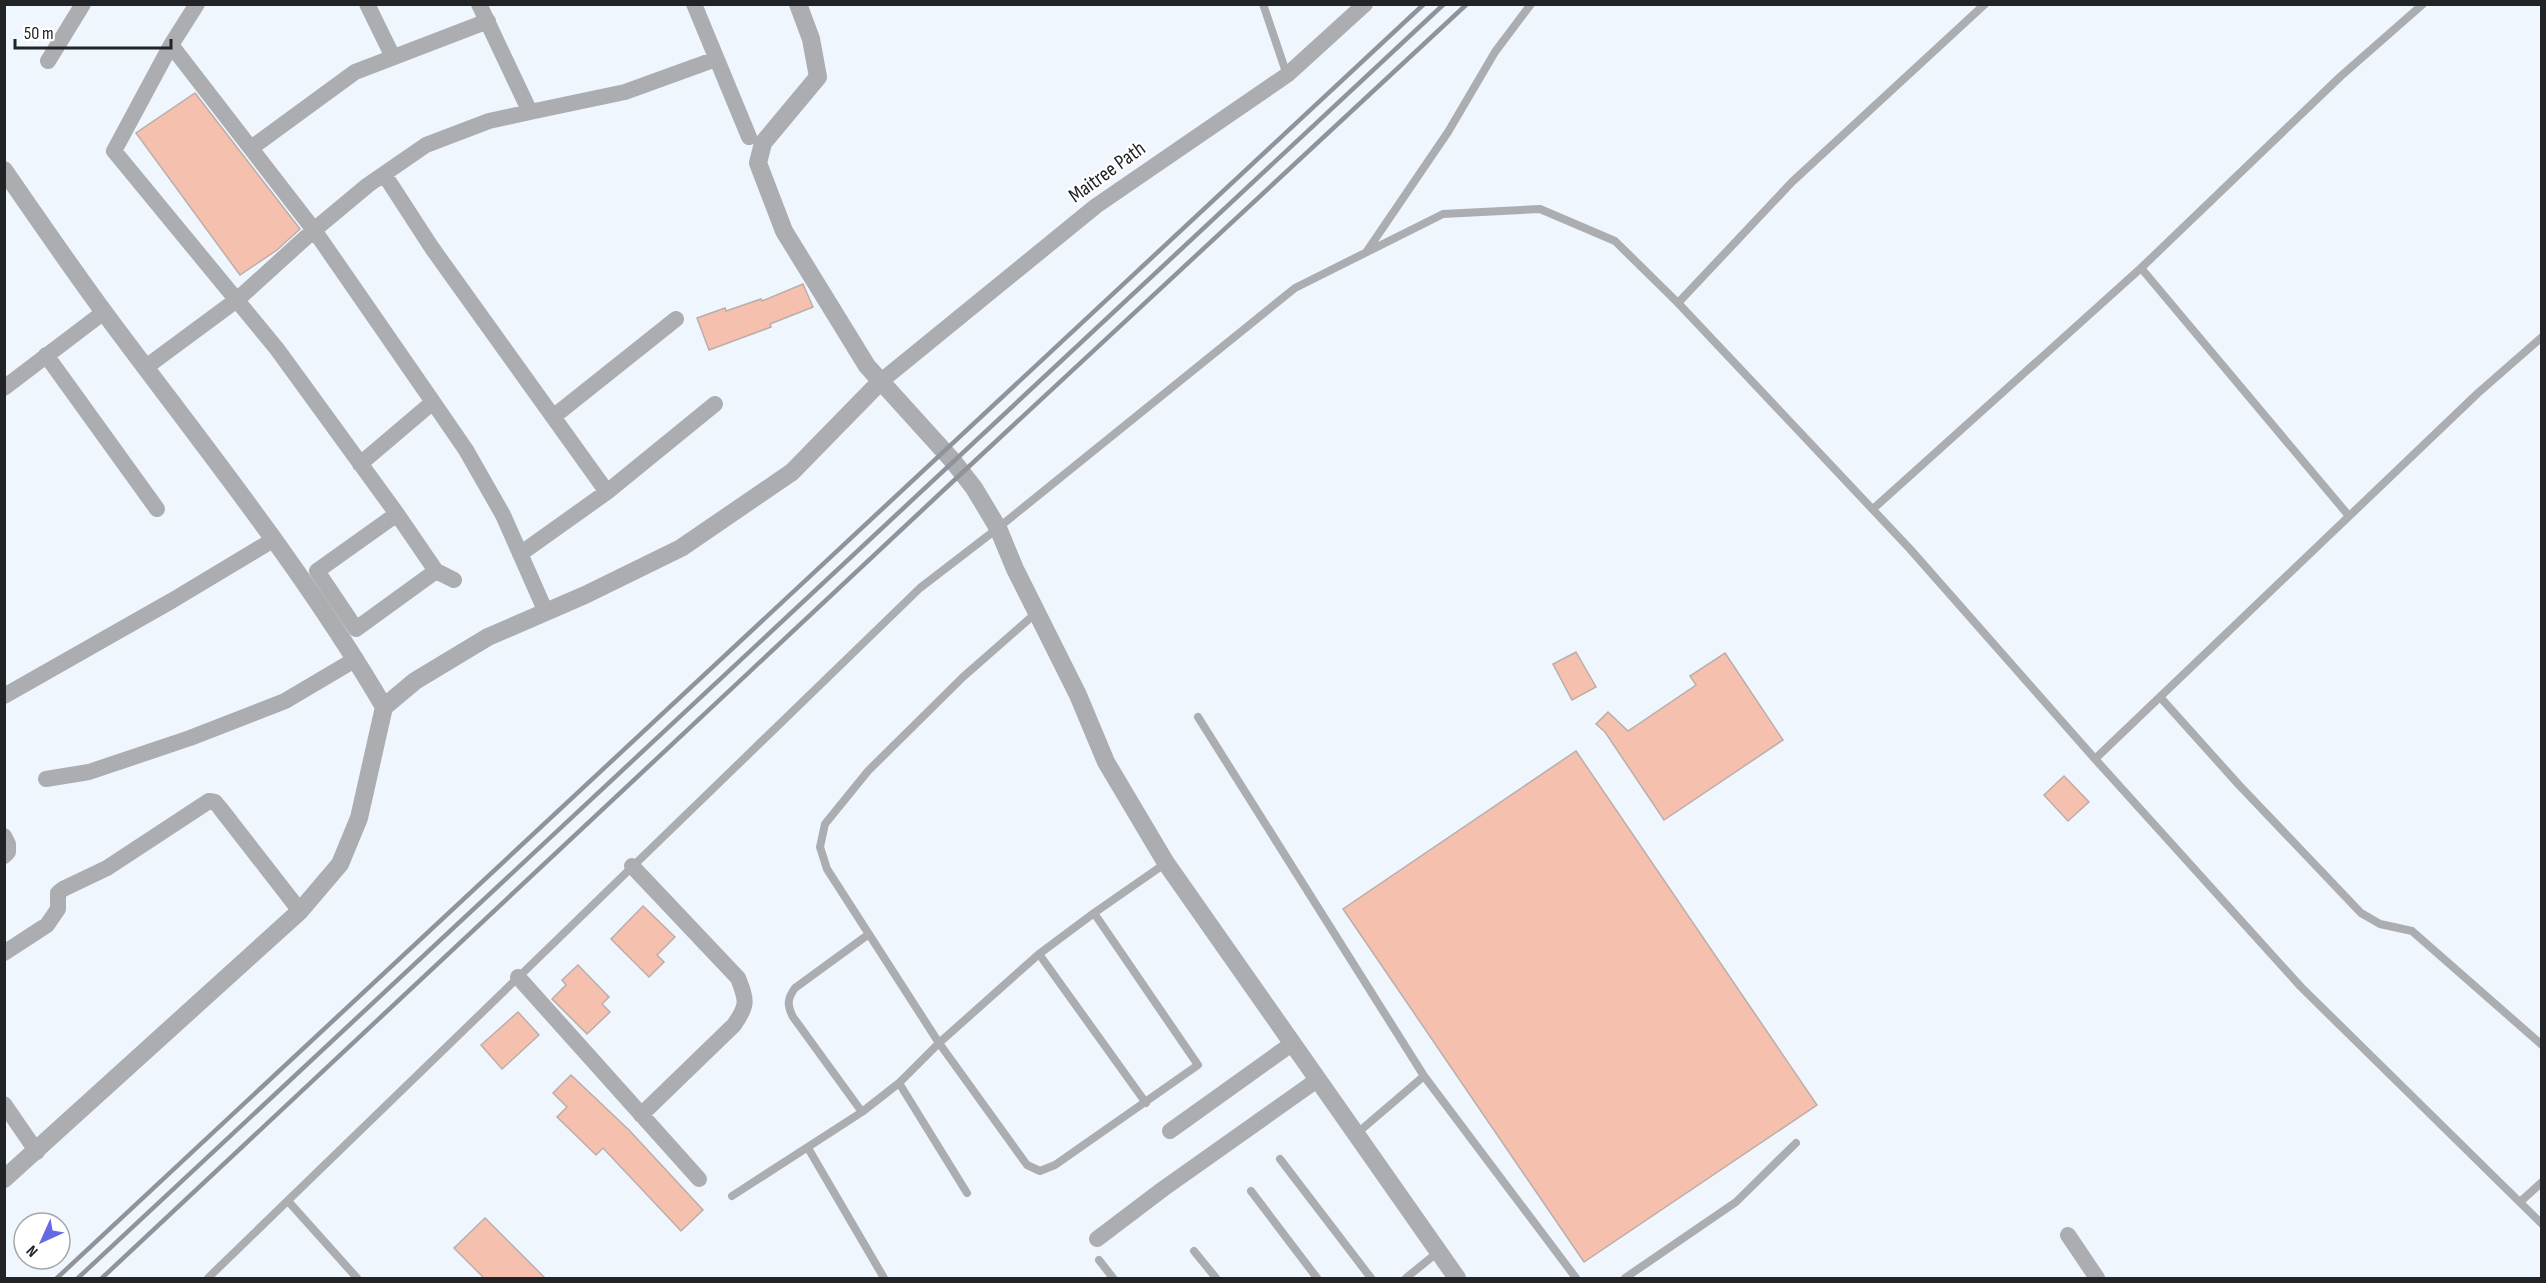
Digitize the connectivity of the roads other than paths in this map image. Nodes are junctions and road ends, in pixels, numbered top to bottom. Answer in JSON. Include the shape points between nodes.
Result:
{"nodes":[{"id":1,"x":83,"y":4,"type":"edge"},
{"id":2,"x":197,"y":4,"type":"edge"},
{"id":3,"x":367,"y":4,"type":"edge"},
{"id":4,"x":479,"y":4,"type":"edge"},
{"id":5,"x":694,"y":4,"type":"edge"},
{"id":6,"x":798,"y":4,"type":"edge"},
{"id":7,"x":1263,"y":4,"type":"edge"},
{"id":8,"x":1365,"y":4,"type":"edge"},
{"id":9,"x":1531,"y":4,"type":"edge"},
{"id":10,"x":1985,"y":4,"type":"edge"},
{"id":11,"x":2423,"y":4,"type":"edge"},
{"id":12,"x":488,"y":21,"type":"junction"},
{"id":13,"x":171,"y":45,"type":"junction"},
{"id":14,"x":393,"y":57,"type":"junction"},
{"id":15,"x":716,"y":59,"type":"junction"},
{"id":16,"x":48,"y":61,"type":"dead end"},
{"id":17,"x":1287,"y":75,"type":"junction"},
{"id":18,"x":530,"y":112,"type":"junction"},
{"id":19,"x":749,"y":137,"type":"dead end"},
{"id":20,"x":251,"y":148,"type":"junction"},
{"id":21,"x":384,"y":174,"type":"junction"},
{"id":22,"x":6,"y":176,"type":"edge"},
{"id":23,"x":314,"y":230,"type":"junction"},
{"id":24,"x":1366,"y":252,"type":"junction"},
{"id":25,"x":2141,"y":268,"type":"junction"},
{"id":26,"x":238,"y":299,"type":"junction"},
{"id":27,"x":1678,"y":303,"type":"junction"},
{"id":28,"x":104,"y":312,"type":"junction"},
{"id":29,"x":676,"y":319,"type":"dead end"},
{"id":30,"x":2541,"y":337,"type":"edge"},
{"id":31,"x":46,"y":355,"type":"junction"},
{"id":32,"x":146,"y":367,"type":"junction"},
{"id":33,"x":880,"y":382,"type":"junction"},
{"id":34,"x":4,"y":388,"type":"edge"},
{"id":35,"x":433,"y":402,"type":"junction"},
{"id":36,"x":715,"y":404,"type":"dead end"},
{"id":37,"x":552,"y":417,"type":"junction"},
{"id":38,"x":360,"y":464,"type":"junction"},
{"id":39,"x":607,"y":492,"type":"junction"},
{"id":40,"x":1873,"y":509,"type":"junction"},
{"id":41,"x":157,"y":510,"type":"dead end"},
{"id":42,"x":397,"y":514,"type":"junction"},
{"id":43,"x":2349,"y":516,"type":"junction"},
{"id":44,"x":998,"y":528,"type":"junction"},
{"id":45,"x":273,"y":540,"type":"junction"},
{"id":46,"x":520,"y":554,"type":"junction"},
{"id":47,"x":436,"y":571,"type":"junction"},
{"id":48,"x":454,"y":580,"type":"dead end"},
{"id":49,"x":545,"y":610,"type":"junction"},
{"id":50,"x":1037,"y":613,"type":"junction"},
{"id":51,"x":356,"y":659,"type":"junction"},
{"id":52,"x":8,"y":692,"type":"edge"},
{"id":53,"x":2160,"y":697,"type":"junction"},
{"id":54,"x":384,"y":707,"type":"junction"},
{"id":55,"x":1198,"y":717,"type":"dead end"},
{"id":56,"x":2095,"y":759,"type":"junction"},
{"id":57,"x":46,"y":779,"type":"dead end"},
{"id":58,"x":4,"y":836,"type":"edge"},
{"id":59,"x":4,"y":856,"type":"edge"},
{"id":60,"x":1166,"y":863,"type":"junction"},
{"id":61,"x":632,"y":866,"type":"junction"},
{"id":62,"x":300,"y":911,"type":"junction"},
{"id":63,"x":1094,"y":913,"type":"junction"},
{"id":64,"x":869,"y":934,"type":"junction"},
{"id":65,"x":4,"y":952,"type":"edge"},
{"id":66,"x":1039,"y":954,"type":"junction"},
{"id":67,"x":518,"y":977,"type":"junction"},
{"id":68,"x":939,"y":1043,"type":"junction"},
{"id":69,"x":1293,"y":1043,"type":"junction"},
{"id":70,"x":2541,"y":1045,"type":"edge"},
{"id":71,"x":1424,"y":1076,"type":"junction"},
{"id":72,"x":1317,"y":1080,"type":"junction"},
{"id":73,"x":898,"y":1083,"type":"junction"},
{"id":74,"x":1146,"y":1103,"type":"junction"},
{"id":75,"x":4,"y":1104,"type":"edge"},
{"id":76,"x":862,"y":1112,"type":"junction"},
{"id":77,"x":641,"y":1115,"type":"junction"},
{"id":78,"x":1170,"y":1131,"type":"dead end"},
{"id":79,"x":1355,"y":1135,"type":"junction"},
{"id":80,"x":1796,"y":1143,"type":"dead end"},
{"id":81,"x":808,"y":1148,"type":"junction"},
{"id":82,"x":37,"y":1152,"type":"junction"},
{"id":83,"x":1280,"y":1159,"type":"dead end"},
{"id":84,"x":4,"y":1179,"type":"edge"},
{"id":85,"x":699,"y":1179,"type":"dead end"},
{"id":86,"x":2541,"y":1182,"type":"edge"},
{"id":87,"x":1251,"y":1191,"type":"dead end"},
{"id":88,"x":967,"y":1193,"type":"dead end"},
{"id":89,"x":732,"y":1196,"type":"dead end"},
{"id":90,"x":288,"y":1201,"type":"junction"},
{"id":91,"x":2520,"y":1202,"type":"junction"},
{"id":92,"x":2541,"y":1224,"type":"edge"},
{"id":93,"x":2067,"y":1235,"type":"dead end"},
{"id":94,"x":1098,"y":1239,"type":"dead end"},
{"id":95,"x":1194,"y":1251,"type":"dead end"},
{"id":96,"x":1438,"y":1252,"type":"junction"},
{"id":97,"x":1099,"y":1260,"type":"dead end"},
{"id":98,"x":208,"y":1278,"type":"edge"},
{"id":99,"x":357,"y":1278,"type":"edge"},
{"id":100,"x":884,"y":1278,"type":"edge"},
{"id":101,"x":1113,"y":1278,"type":"edge"},
{"id":102,"x":1216,"y":1278,"type":"edge"},
{"id":103,"x":1317,"y":1278,"type":"edge"},
{"id":104,"x":1371,"y":1278,"type":"edge"},
{"id":105,"x":1406,"y":1278,"type":"edge"},
{"id":106,"x":1457,"y":1278,"type":"edge"},
{"id":107,"x":1576,"y":1278,"type":"edge"},
{"id":108,"x":1625,"y":1278,"type":"edge"},
{"id":109,"x":2097,"y":1278,"type":"edge"}],
"edges":[{"from":1,"to":16,"type":"street"},
{"from":2,"to":13,"type":"street"},
{"from":3,"to":14,"type":"street"},
{"from":4,"to":12,"type":"street"},
{"from":5,"to":15,"type":"street"},
{"from":6,"to":33,"type":"street","via":[[811,39],[818,77],[763,143],[758,163],[784,231]]},
{"from":7,"to":17,"type":"lane"},
{"from":8,"to":17,"type":"street","name":"Maitree Path"},
{"from":9,"to":24,"type":"lane","via":[[1495,52],[1448,132]]},
{"from":10,"to":27,"type":"lane","via":[[1792,182]]},
{"from":11,"to":25,"type":"lane","via":[[2341,76]]},
{"from":12,"to":14,"type":"street"},
{"from":12,"to":18,"type":"street"},
{"from":13,"to":20,"type":"street"},
{"from":13,"to":26,"type":"street","via":[[114,151]]},
{"from":14,"to":20,"type":"street","via":[[355,72]]},
{"from":15,"to":18,"type":"street","via":[[625,92]]},
{"from":15,"to":19,"type":"street"},
{"from":17,"to":33,"type":"street","name":"Maitree Path","via":[[1096,206]]},
{"from":18,"to":21,"type":"street","via":[[489,121],[426,145]]},
{"from":20,"to":23,"type":"street"},
{"from":21,"to":23,"type":"street"},
{"from":21,"to":37,"type":"street"},
{"from":22,"to":28,"type":"street"},
{"from":23,"to":26,"type":"street"},
{"from":23,"to":35,"type":"street"},
{"from":24,"to":27,"type":"lane","via":[[1443,214],[1540,209],[1615,242]]},
{"from":24,"to":44,"type":"lane","via":[[1295,288]]},
{"from":25,"to":40,"type":"lane"},
{"from":25,"to":43,"type":"lane"},
{"from":26,"to":32,"type":"street"},
{"from":26,"to":38,"type":"street"},
{"from":27,"to":40,"type":"lane"},
{"from":28,"to":31,"type":"street"},
{"from":28,"to":32,"type":"street"},
{"from":29,"to":37,"type":"street"},
{"from":30,"to":43,"type":"lane"},
{"from":31,"to":34,"type":"street"},
{"from":31,"to":41,"type":"street"},
{"from":32,"to":45,"type":"street"},
{"from":33,"to":44,"type":"street","via":[[963,472]]},
{"from":33,"to":49,"type":"street","via":[[792,472],[690,542],[585,595]]},
{"from":35,"to":38,"type":"street"},
{"from":35,"to":46,"type":"street","via":[[466,450]]},
{"from":36,"to":39,"type":"street"},
{"from":37,"to":39,"type":"street"},
{"from":38,"to":42,"type":"street"},
{"from":39,"to":46,"type":"street"},
{"from":40,"to":56,"type":"lane"},
{"from":42,"to":47,"type":"street"},
{"from":42,"to":47,"type":"street","via":[[317,571],[356,629]]},
{"from":43,"to":53,"type":"lane"},
{"from":44,"to":50,"type":"street"},
{"from":44,"to":61,"type":"lane","via":[[920,588]]},
{"from":45,"to":51,"type":"street"},
{"from":45,"to":52,"type":"street"},
{"from":46,"to":49,"type":"street"},
{"from":47,"to":48,"type":"street"},
{"from":49,"to":54,"type":"street","via":[[488,637],[424,675]]},
{"from":50,"to":60,"type":"street","via":[[1106,762]]},
{"from":50,"to":64,"type":"lane","via":[[963,677],[868,771],[825,824],[820,848],[827,869]]},
{"from":51,"to":54,"type":"street"},
{"from":51,"to":57,"type":"street","via":[[285,700],[200,734],[89,772]]},
{"from":53,"to":56,"type":"lane"},
{"from":53,"to":70,"type":"lane","via":[[2361,913],[2380,924],[2412,931]]},
{"from":54,"to":62,"type":"street","via":[[359,818],[340,864]]},
{"from":55,"to":71,"type":"lane"},
{"from":56,"to":91,"type":"lane","via":[[2301,987]]},
{"from":58,"to":59,"type":"street","via":[[9,852]]},
{"from":60,"to":63,"type":"lane"},
{"from":60,"to":69,"type":"street"},
{"from":61,"to":67,"type":"lane"},
{"from":61,"to":77,"type":"street","via":[[738,978],[746,1001],[734,1025]]},
{"from":62,"to":65,"type":"street","via":[[220,808],[209,801],[107,868],[63,889],[58,893],[58,909],[51,920]]},
{"from":62,"to":82,"type":"street"},
{"from":63,"to":66,"type":"lane"},
{"from":63,"to":74,"type":"lane","via":[[1198,1065]]},
{"from":64,"to":68,"type":"lane"},
{"from":64,"to":76,"type":"lane","via":[[788,997],[793,1017]]},
{"from":66,"to":68,"type":"lane"},
{"from":66,"to":74,"type":"lane"},
{"from":67,"to":77,"type":"street"},
{"from":67,"to":90,"type":"lane"},
{"from":68,"to":73,"type":"lane"},
{"from":68,"to":74,"type":"lane","via":[[1027,1165],[1040,1171],[1055,1165]]},
{"from":69,"to":72,"type":"street"},
{"from":69,"to":78,"type":"street"},
{"from":71,"to":79,"type":"lane"},
{"from":71,"to":107,"type":"lane"},
{"from":72,"to":79,"type":"street"},
{"from":72,"to":94,"type":"street"},
{"from":73,"to":76,"type":"lane"},
{"from":73,"to":88,"type":"lane"},
{"from":75,"to":82,"type":"street"},
{"from":76,"to":81,"type":"lane"},
{"from":77,"to":85,"type":"street"},
{"from":79,"to":96,"type":"street"},
{"from":80,"to":108,"type":"lane","via":[[1736,1202]]},
{"from":81,"to":89,"type":"lane"},
{"from":81,"to":100,"type":"lane"},
{"from":82,"to":84,"type":"street"},
{"from":83,"to":104,"type":"lane"},
{"from":86,"to":91,"type":"lane"},
{"from":87,"to":103,"type":"lane"},
{"from":90,"to":98,"type":"lane"},
{"from":90,"to":99,"type":"lane"},
{"from":91,"to":92,"type":"lane"},
{"from":93,"to":109,"type":"street"},
{"from":95,"to":102,"type":"lane"},
{"from":96,"to":105,"type":"lane"},
{"from":96,"to":106,"type":"street"},
{"from":97,"to":101,"type":"lane"}]}
